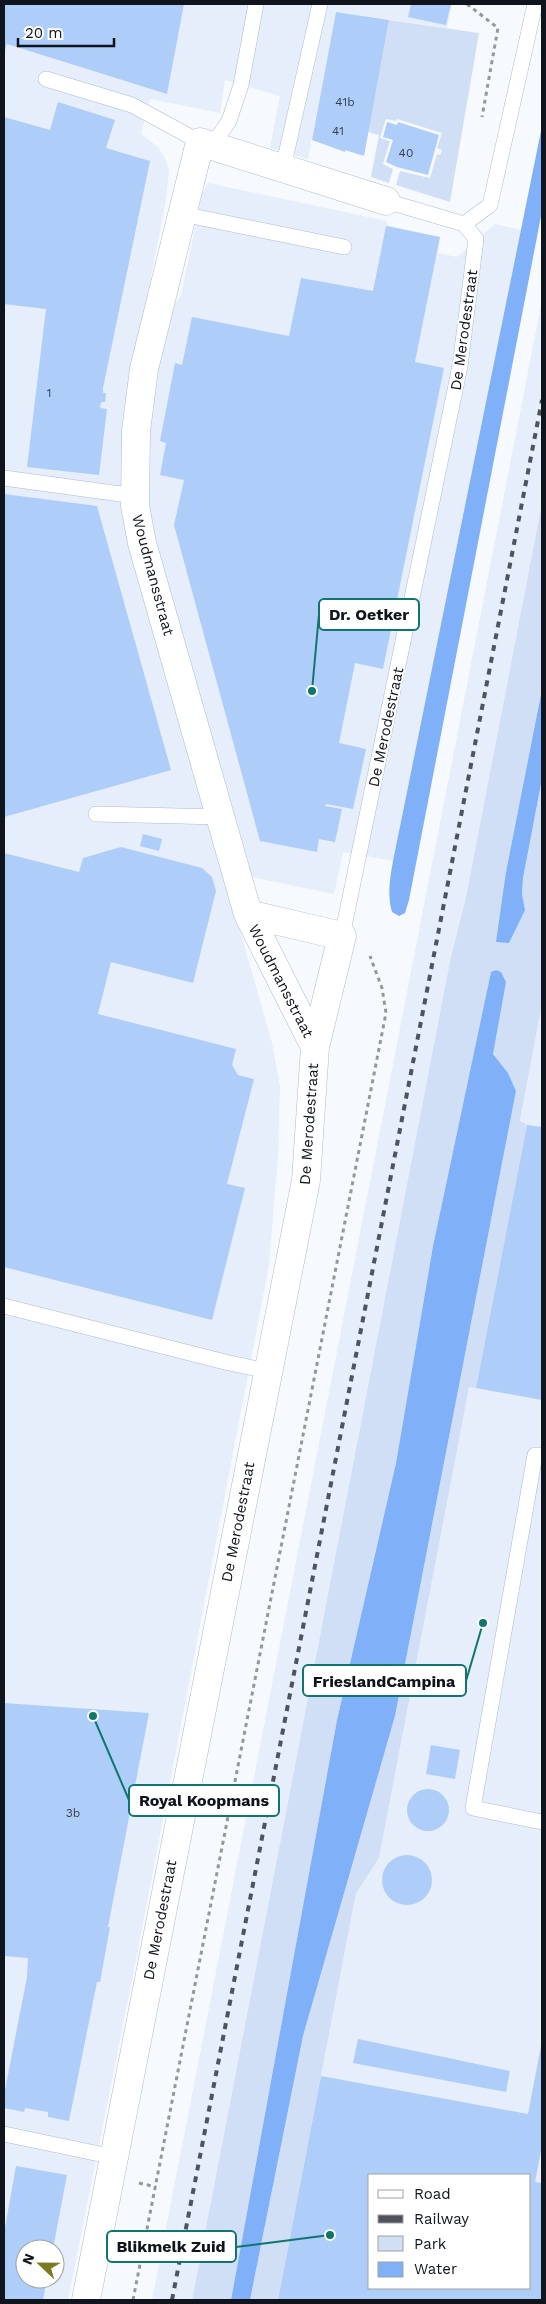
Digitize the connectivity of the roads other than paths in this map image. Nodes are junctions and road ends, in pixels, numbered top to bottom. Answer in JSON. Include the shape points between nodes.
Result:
{"nodes":[{"id":1,"x":256,"y":4,"type":"edge"},
{"id":2,"x":320,"y":4,"type":"edge"},
{"id":3,"x":535,"y":4,"type":"edge"},
{"id":4,"x":46,"y":79,"type":"dead end"},
{"id":5,"x":206,"y":144,"type":"junction"},
{"id":6,"x":283,"y":168,"type":"junction"},
{"id":7,"x":386,"y":202,"type":"joint"},
{"id":8,"x":182,"y":214,"type":"junction"},
{"id":9,"x":464,"y":224,"type":"junction"},
{"id":10,"x":344,"y":247,"type":"dead end"},
{"id":11,"x":4,"y":478,"type":"edge"},
{"id":12,"x":135,"y":496,"type":"junction"},
{"id":13,"x":96,"y":814,"type":"dead end"},
{"id":14,"x":221,"y":817,"type":"junction"},
{"id":15,"x":248,"y":914,"type":"junction"},
{"id":16,"x":342,"y":936,"type":"junction"},
{"id":17,"x":315,"y":1047,"type":"junction"},
{"id":18,"x":4,"y":1306,"type":"edge"},
{"id":19,"x":267,"y":1371,"type":"junction"},
{"id":20,"x":542,"y":1456,"type":"edge"},
{"id":21,"x":542,"y":1822,"type":"edge"},
{"id":22,"x":4,"y":2134,"type":"edge"},
{"id":23,"x":114,"y":2157,"type":"junction"},
{"id":24,"x":86,"y":2300,"type":"edge"}],
"edges":[{"from":1,"to":5,"type":"lane","via":[[241,84],[229,121]]},
{"from":2,"to":6,"type":"lane"},
{"from":3,"to":9,"type":"lane","via":[[490,205]]},
{"from":4,"to":5,"type":"lane","via":[[132,104]]},
{"from":5,"to":6,"type":"street"},
{"from":5,"to":8,"type":"street","name":"Woudmansstraat"},
{"from":6,"to":7,"type":"street"},
{"from":7,"to":9,"type":"lane"},
{"from":8,"to":10,"type":"lane"},
{"from":8,"to":12,"type":"street","name":"Woudmansstraat","via":[[144,369],[136,431]]},
{"from":9,"to":16,"type":"lane","name":"De Merodestraat","via":[[476,239],[460,366]]},
{"from":11,"to":12,"type":"lane"},
{"from":12,"to":14,"type":"street","name":"Woudmansstraat","via":[[142,543]]},
{"from":13,"to":14,"type":"lane"},
{"from":14,"to":15,"type":"street","name":"Woudmansstraat"},
{"from":15,"to":16,"type":"street","name":"Woudmansstraat"},
{"from":15,"to":17,"type":"street","name":"Woudmansstraat"},
{"from":16,"to":17,"type":"street","name":"De Merodestraat"},
{"from":17,"to":19,"type":"street","name":"De Merodestraat","via":[[306,1180]]},
{"from":18,"to":19,"type":"lane"},
{"from":19,"to":23,"type":"street","name":"De Merodestraat"},
{"from":20,"to":21,"type":"lane","via":[[535,1455],[473,1808]]},
{"from":22,"to":23,"type":"lane"},
{"from":23,"to":24,"type":"street","name":"De Merodestraat"}]}
